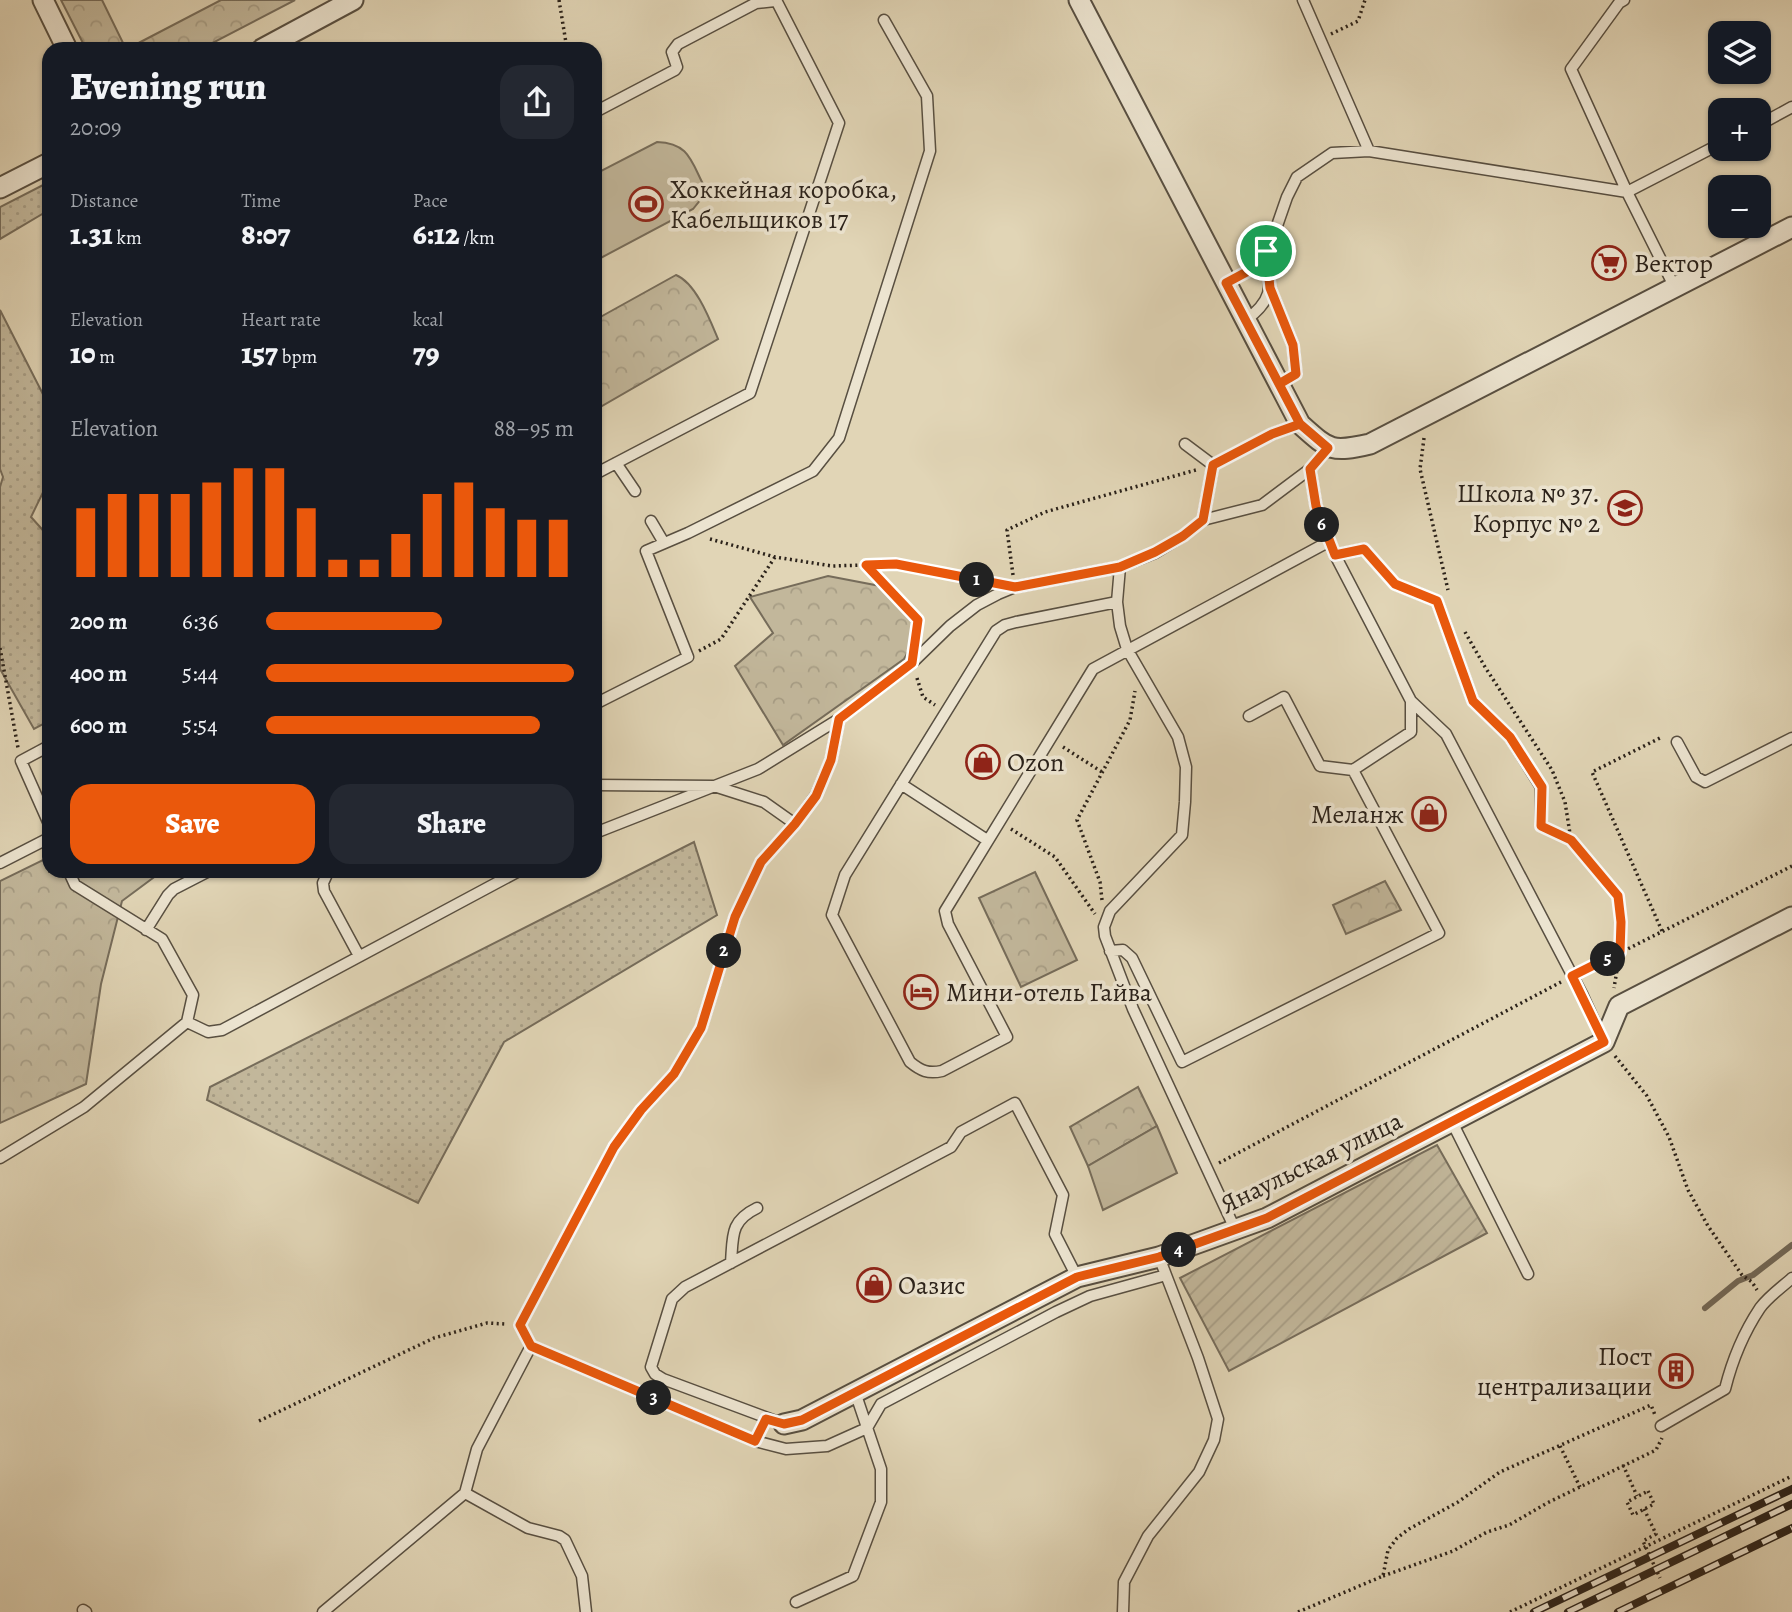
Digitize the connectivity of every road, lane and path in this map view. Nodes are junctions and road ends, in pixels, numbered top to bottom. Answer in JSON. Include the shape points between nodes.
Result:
{"nodes":[{"id":1,"x":43,"y":0,"type":"edge"},
{"id":2,"x":352,"y":0,"type":"edge"},
{"id":3,"x":559,"y":0,"type":"edge"},
{"id":4,"x":776,"y":0,"type":"edge"},
{"id":5,"x":1079,"y":0,"type":"edge"},
{"id":6,"x":1303,"y":0,"type":"edge"},
{"id":7,"x":1365,"y":0,"type":"edge"},
{"id":8,"x":1624,"y":0,"type":"edge"},
{"id":9,"x":884,"y":20,"type":"dead end"},
{"id":10,"x":1320,"y":40,"type":"junction"},
{"id":11,"x":64,"y":42,"type":"edge"},
{"id":12,"x":275,"y":42,"type":"edge"},
{"id":13,"x":566,"y":42,"type":"edge"},
{"id":14,"x":1792,"y":107,"type":"edge"},
{"id":15,"x":602,"y":108,"type":"edge"},
{"id":16,"x":1771,"y":118,"type":"edge"},
{"id":17,"x":1708,"y":150,"type":"edge"},
{"id":18,"x":1369,"y":151,"type":"junction"},
{"id":19,"x":42,"y":166,"type":"edge"},
{"id":20,"x":2,"y":181,"type":"edge"},
{"id":21,"x":1628,"y":192,"type":"junction"},
{"id":22,"x":1790,"y":232,"type":"edge"},
{"id":23,"x":1266,"y":251,"type":"junction"},
{"id":24,"x":1226,"y":283,"type":"junction"},
{"id":25,"x":1270,"y":288,"type":"junction"},
{"id":26,"x":1676,"y":288,"type":"junction"},
{"id":27,"x":1245,"y":320,"type":"junction"},
{"id":28,"x":1279,"y":384,"type":"junction"},
{"id":29,"x":1300,"y":424,"type":"junction"},
{"id":30,"x":1424,"y":438,"type":"dead end"},
{"id":31,"x":1185,"y":443,"type":"dead end"},
{"id":32,"x":1328,"y":448,"type":"junction"},
{"id":33,"x":615,"y":463,"type":"junction"},
{"id":34,"x":1213,"y":465,"type":"junction"},
{"id":35,"x":1310,"y":469,"type":"junction"},
{"id":36,"x":602,"y":470,"type":"edge"},
{"id":37,"x":635,"y":491,"type":"dead end"},
{"id":38,"x":1203,"y":520,"type":"junction"},
{"id":39,"x":651,"y":521,"type":"dead end"},
{"id":40,"x":688,"y":533,"type":"junction"},
{"id":41,"x":1328,"y":542,"type":"junction"},
{"id":42,"x":664,"y":543,"type":"junction"},
{"id":43,"x":1335,"y":555,"type":"junction"},
{"id":44,"x":775,"y":557,"type":"junction"},
{"id":45,"x":866,"y":565,"type":"junction"},
{"id":46,"x":1120,"y":567,"type":"junction"},
{"id":47,"x":1015,"y":587,"type":"junction"},
{"id":48,"x":1450,"y":598,"type":"dead end"},
{"id":49,"x":1117,"y":602,"type":"junction"},
{"id":50,"x":1460,"y":622,"type":"dead end"},
{"id":51,"x":0,"y":648,"type":"edge"},
{"id":52,"x":1127,"y":649,"type":"junction"},
{"id":53,"x":688,"y":657,"type":"junction"},
{"id":54,"x":912,"y":663,"type":"junction"},
{"id":55,"x":1139,"y":669,"type":"junction"},
{"id":56,"x":602,"y":700,"type":"edge"},
{"id":57,"x":1411,"y":701,"type":"junction"},
{"id":58,"x":945,"y":712,"type":"junction"},
{"id":59,"x":1249,"y":716,"type":"dead end"},
{"id":60,"x":839,"y":719,"type":"junction"},
{"id":61,"x":1792,"y":738,"type":"edge"},
{"id":62,"x":1050,"y":739,"type":"junction"},
{"id":63,"x":1677,"y":742,"type":"joint"},
{"id":64,"x":42,"y":750,"type":"edge"},
{"id":65,"x":21,"y":761,"type":"junction"},
{"id":66,"x":1353,"y":770,"type":"junction"},
{"id":67,"x":1102,"y":772,"type":"junction"},
{"id":68,"x":901,"y":784,"type":"junction"},
{"id":69,"x":602,"y":785,"type":"edge"},
{"id":70,"x":714,"y":786,"type":"junction"},
{"id":71,"x":42,"y":808,"type":"edge"},
{"id":72,"x":999,"y":822,"type":"junction"},
{"id":73,"x":795,"y":824,"type":"junction"},
{"id":74,"x":1541,"y":826,"type":"joint"},
{"id":75,"x":602,"y":830,"type":"edge"},
{"id":76,"x":987,"y":840,"type":"junction"},
{"id":77,"x":1571,"y":840,"type":"junction"},
{"id":78,"x":42,"y":842,"type":"edge"},
{"id":79,"x":0,"y":863,"type":"edge"},
{"id":80,"x":1792,"y":866,"type":"edge"},
{"id":81,"x":72,"y":878,"type":"edge"},
{"id":82,"x":197,"y":878,"type":"edge"},
{"id":83,"x":325,"y":878,"type":"edge"},
{"id":84,"x":506,"y":878,"type":"edge"},
{"id":85,"x":1792,"y":917,"type":"edge"},
{"id":86,"x":1104,"y":927,"type":"junction"},
{"id":87,"x":146,"y":930,"type":"junction"},
{"id":88,"x":1662,"y":931,"type":"junction"},
{"id":89,"x":1110,"y":951,"type":"junction"},
{"id":90,"x":1620,"y":952,"type":"junction"},
{"id":91,"x":359,"y":956,"type":"junction"},
{"id":92,"x":1572,"y":976,"type":"junction"},
{"id":93,"x":187,"y":1022,"type":"junction"},
{"id":94,"x":1604,"y":1042,"type":"junction"},
{"id":95,"x":1452,"y":1122,"type":"junction"},
{"id":96,"x":0,"y":1158,"type":"edge"},
{"id":97,"x":1207,"y":1169,"type":"junction"},
{"id":98,"x":757,"y":1208,"type":"dead end"},
{"id":99,"x":1235,"y":1229,"type":"junction"},
{"id":100,"x":731,"y":1263,"type":"junction"},
{"id":101,"x":1162,"y":1266,"type":"junction"},
{"id":102,"x":1528,"y":1274,"type":"dead end"},
{"id":103,"x":1077,"y":1277,"type":"junction"},
{"id":104,"x":1792,"y":1278,"type":"edge"},
{"id":105,"x":1752,"y":1282,"type":"dead end"},
{"id":106,"x":520,"y":1325,"type":"junction"},
{"id":107,"x":531,"y":1346,"type":"junction"},
{"id":108,"x":855,"y":1392,"type":"junction"},
{"id":109,"x":259,"y":1421,"type":"dead end"},
{"id":110,"x":775,"y":1421,"type":"junction"},
{"id":111,"x":1661,"y":1426,"type":"junction"},
{"id":112,"x":867,"y":1428,"type":"junction"},
{"id":113,"x":755,"y":1441,"type":"junction"},
{"id":114,"x":1560,"y":1446,"type":"junction"},
{"id":115,"x":1623,"y":1465,"type":"junction"},
{"id":116,"x":1792,"y":1476,"type":"edge"},
{"id":117,"x":1580,"y":1487,"type":"junction"},
{"id":118,"x":465,"y":1493,"type":"junction"},
{"id":119,"x":1637,"y":1496,"type":"junction"},
{"id":120,"x":1644,"y":1509,"type":"junction"},
{"id":121,"x":1646,"y":1547,"type":"junction"},
{"id":122,"x":1383,"y":1576,"type":"junction"},
{"id":123,"x":1660,"y":1578,"type":"dead end"},
{"id":124,"x":796,"y":1602,"type":"dead end"},
{"id":125,"x":323,"y":1612,"type":"edge"},
{"id":126,"x":586,"y":1612,"type":"edge"},
{"id":127,"x":1123,"y":1612,"type":"edge"},
{"id":128,"x":1298,"y":1612,"type":"edge"},
{"id":129,"x":1510,"y":1612,"type":"edge"}],
"edges":[{"from":1,"to":11,"type":"street"},
{"from":2,"to":12,"type":"street"},
{"from":3,"to":13,"type":"path"},
{"from":4,"to":15,"type":"lane","via":[[756,4],[678,44],[672,52],[675,70]]},
{"from":4,"to":33,"type":"lane","via":[[839,123],[750,393]]},
{"from":5,"to":24,"type":"street"},
{"from":6,"to":10,"type":"lane"},
{"from":7,"to":10,"type":"path","via":[[1357,21]]},
{"from":8,"to":21,"type":"lane","via":[[1570,69]]},
{"from":9,"to":40,"type":"lane","via":[[927,96],[930,151],[839,438],[813,471]]},
{"from":10,"to":18,"type":"lane"},
{"from":14,"to":16,"type":"lane"},
{"from":17,"to":21,"type":"lane"},
{"from":18,"to":21,"type":"lane"},
{"from":18,"to":23,"type":"lane","via":[[1332,153],[1297,177]]},
{"from":19,"to":20,"type":"street"},
{"from":21,"to":26,"type":"lane"},
{"from":22,"to":26,"type":"street"},
{"from":23,"to":24,"type":"lane","via":[[1254,268]]},
{"from":23,"to":25,"type":"lane"},
{"from":24,"to":27,"type":"street"},
{"from":25,"to":27,"type":"lane","via":[[1262,308]]},
{"from":25,"to":28,"type":"lane","via":[[1293,345],[1296,374]]},
{"from":26,"to":32,"type":"street","via":[[1370,444],[1344,450]]},
{"from":27,"to":28,"type":"street"},
{"from":28,"to":29,"type":"street"},
{"from":29,"to":32,"type":"street"},
{"from":29,"to":34,"type":"lane"},
{"from":30,"to":48,"type":"path","via":[[1420,469]]},
{"from":31,"to":34,"type":"lane"},
{"from":32,"to":35,"type":"lane"},
{"from":33,"to":36,"type":"lane"},
{"from":33,"to":37,"type":"lane"},
{"from":34,"to":38,"type":"lane"},
{"from":34,"to":47,"type":"path","via":[[1045,512],[1007,530]]},
{"from":35,"to":38,"type":"lane","via":[[1262,505]]},
{"from":35,"to":41,"type":"lane"},
{"from":38,"to":46,"type":"lane","via":[[1155,552]]},
{"from":39,"to":42,"type":"lane"},
{"from":40,"to":42,"type":"lane"},
{"from":40,"to":44,"type":"path"},
{"from":41,"to":43,"type":"lane"},
{"from":41,"to":52,"type":"lane"},
{"from":42,"to":53,"type":"lane","via":[[646,551]]},
{"from":43,"to":57,"type":"lane"},
{"from":43,"to":74,"type":"lane","via":[[1364,549],[1395,584],[1437,601],[1473,701],[1510,737],[1542,787]]},
{"from":44,"to":45,"type":"path","via":[[832,566]]},
{"from":44,"to":53,"type":"path","via":[[721,639]]},
{"from":45,"to":47,"type":"path","via":[[896,564]]},
{"from":45,"to":54,"type":"path","via":[[918,620]]},
{"from":46,"to":47,"type":"lane"},
{"from":46,"to":49,"type":"lane"},
{"from":47,"to":54,"type":"lane","via":[[977,605]]},
{"from":49,"to":52,"type":"lane"},
{"from":49,"to":58,"type":"lane","via":[[1005,625],[989,641]]},
{"from":50,"to":77,"type":"path","via":[[1552,770],[1565,802]]},
{"from":51,"to":65,"type":"path"},
{"from":52,"to":55,"type":"lane"},
{"from":52,"to":62,"type":"lane","via":[[1093,669]]},
{"from":53,"to":56,"type":"lane"},
{"from":54,"to":58,"type":"path","via":[[923,697]]},
{"from":54,"to":60,"type":"lane"},
{"from":55,"to":67,"type":"path","via":[[1130,720]]},
{"from":55,"to":86,"type":"lane","via":[[1178,737],[1186,767],[1182,835],[1110,911]]},
{"from":57,"to":66,"type":"lane","via":[[1411,732]]},
{"from":57,"to":92,"type":"lane","via":[[1446,734]]},
{"from":58,"to":68,"type":"lane"},
{"from":59,"to":66,"type":"lane","via":[[1284,698],[1320,766]]},
{"from":60,"to":70,"type":"lane","via":[[758,769]]},
{"from":60,"to":73,"type":"lane","via":[[831,760],[816,796]]},
{"from":61,"to":63,"type":"lane","via":[[1705,782],[1696,777]]},
{"from":62,"to":67,"type":"path"},
{"from":62,"to":72,"type":"lane"},
{"from":63,"to":88,"type":"path","via":[[1660,738],[1592,772]]},
{"from":64,"to":65,"type":"lane"},
{"from":65,"to":71,"type":"lane"},
{"from":66,"to":89,"type":"lane","via":[[1439,933],[1182,1062],[1132,958],[1123,950]]},
{"from":67,"to":86,"type":"path","via":[[1077,820],[1100,882]]},
{"from":68,"to":76,"type":"lane"},
{"from":68,"to":76,"type":"lane","via":[[845,874],[832,915],[910,1062],[920,1070],[942,1071],[1007,1037],[945,917]]},
{"from":69,"to":70,"type":"lane"},
{"from":70,"to":73,"type":"lane","via":[[764,802]]},
{"from":70,"to":75,"type":"lane"},
{"from":72,"to":76,"type":"lane"},
{"from":72,"to":86,"type":"path","via":[[1055,858]]},
{"from":73,"to":106,"type":"lane","via":[[761,862],[735,917],[701,1028],[674,1074],[614,1147]]},
{"from":74,"to":77,"type":"path"},
{"from":77,"to":90,"type":"path","via":[[1618,896]]},
{"from":78,"to":79,"type":"lane"},
{"from":80,"to":88,"type":"path"},
{"from":81,"to":87,"type":"lane","via":[[75,885]]},
{"from":82,"to":87,"type":"lane","via":[[168,895]]},
{"from":83,"to":91,"type":"lane","via":[[324,891]]},
{"from":84,"to":91,"type":"lane"},
{"from":85,"to":94,"type":"street","via":[[1619,1006]]},
{"from":86,"to":89,"type":"lane"},
{"from":87,"to":93,"type":"lane","via":[[162,939],[189,986]]},
{"from":88,"to":90,"type":"path"},
{"from":89,"to":97,"type":"lane"},
{"from":90,"to":92,"type":"path"},
{"from":91,"to":93,"type":"lane","via":[[222,1030],[208,1032]]},
{"from":92,"to":94,"type":"lane"},
{"from":92,"to":97,"type":"path"},
{"from":93,"to":96,"type":"lane","via":[[84,1107]]},
{"from":94,"to":95,"type":"street","name":"Янаульская улица"},
{"from":94,"to":105,"type":"path","via":[[1647,1096],[1708,1226],[1742,1275]]},
{"from":95,"to":99,"type":"street","name":"Янаульская улица","via":[[1267,1218]]},
{"from":95,"to":102,"type":"lane"},
{"from":97,"to":99,"type":"lane"},
{"from":98,"to":100,"type":"lane","via":[[743,1215],[733,1231]]},
{"from":99,"to":101,"type":"street","name":"Янаульская улица"},
{"from":100,"to":103,"type":"lane","via":[[951,1147],[961,1132],[1016,1103],[1063,1195],[1055,1234]]},
{"from":100,"to":110,"type":"lane","via":[[672,1299],[651,1367],[663,1379]]},
{"from":101,"to":103,"type":"street","name":"Янаульская улица"},
{"from":101,"to":112,"type":"lane","via":[[1056,1312],[881,1404]]},
{"from":101,"to":127,"type":"lane","via":[[1218,1419],[1199,1472],[1148,1536],[1124,1582]]},
{"from":103,"to":108,"type":"street","name":"Янаульская улица"},
{"from":104,"to":111,"type":"lane","via":[[1760,1309],[1741,1344],[1726,1389]]},
{"from":106,"to":107,"type":"lane"},
{"from":106,"to":109,"type":"path","via":[[487,1323],[434,1338]]},
{"from":107,"to":113,"type":"lane"},
{"from":107,"to":118,"type":"lane","via":[[477,1449]]},
{"from":108,"to":110,"type":"street","name":"Янаульская улица","via":[[802,1420]]},
{"from":108,"to":112,"type":"lane"},
{"from":110,"to":113,"type":"lane"},
{"from":111,"to":114,"type":"path","via":[[1651,1405]]},
{"from":111,"to":115,"type":"path","via":[[1656,1450]]},
{"from":112,"to":113,"type":"lane","via":[[827,1447],[786,1449]]},
{"from":112,"to":124,"type":"lane","via":[[881,1469],[881,1502],[853,1576]]},
{"from":114,"to":117,"type":"path"},
{"from":114,"to":122,"type":"path","via":[[1500,1472],[1458,1502],[1409,1528],[1388,1550]]},
{"from":115,"to":117,"type":"path"},
{"from":115,"to":119,"type":"path"},
{"from":116,"to":121,"type":"path"},
{"from":117,"to":122,"type":"path","via":[[1463,1546]]},
{"from":118,"to":125,"type":"lane"},
{"from":118,"to":126,"type":"lane","via":[[528,1528],[565,1540],[582,1576]]},
{"from":119,"to":120,"type":"path","via":[[1648,1491],[1654,1504]]},
{"from":119,"to":120,"type":"path","via":[[1627,1502],[1633,1515]]},
{"from":120,"to":121,"type":"path","via":[[1656,1534],[1643,1541]]},
{"from":121,"to":123,"type":"path"},
{"from":121,"to":129,"type":"path"},
{"from":122,"to":128,"type":"path"}]}
